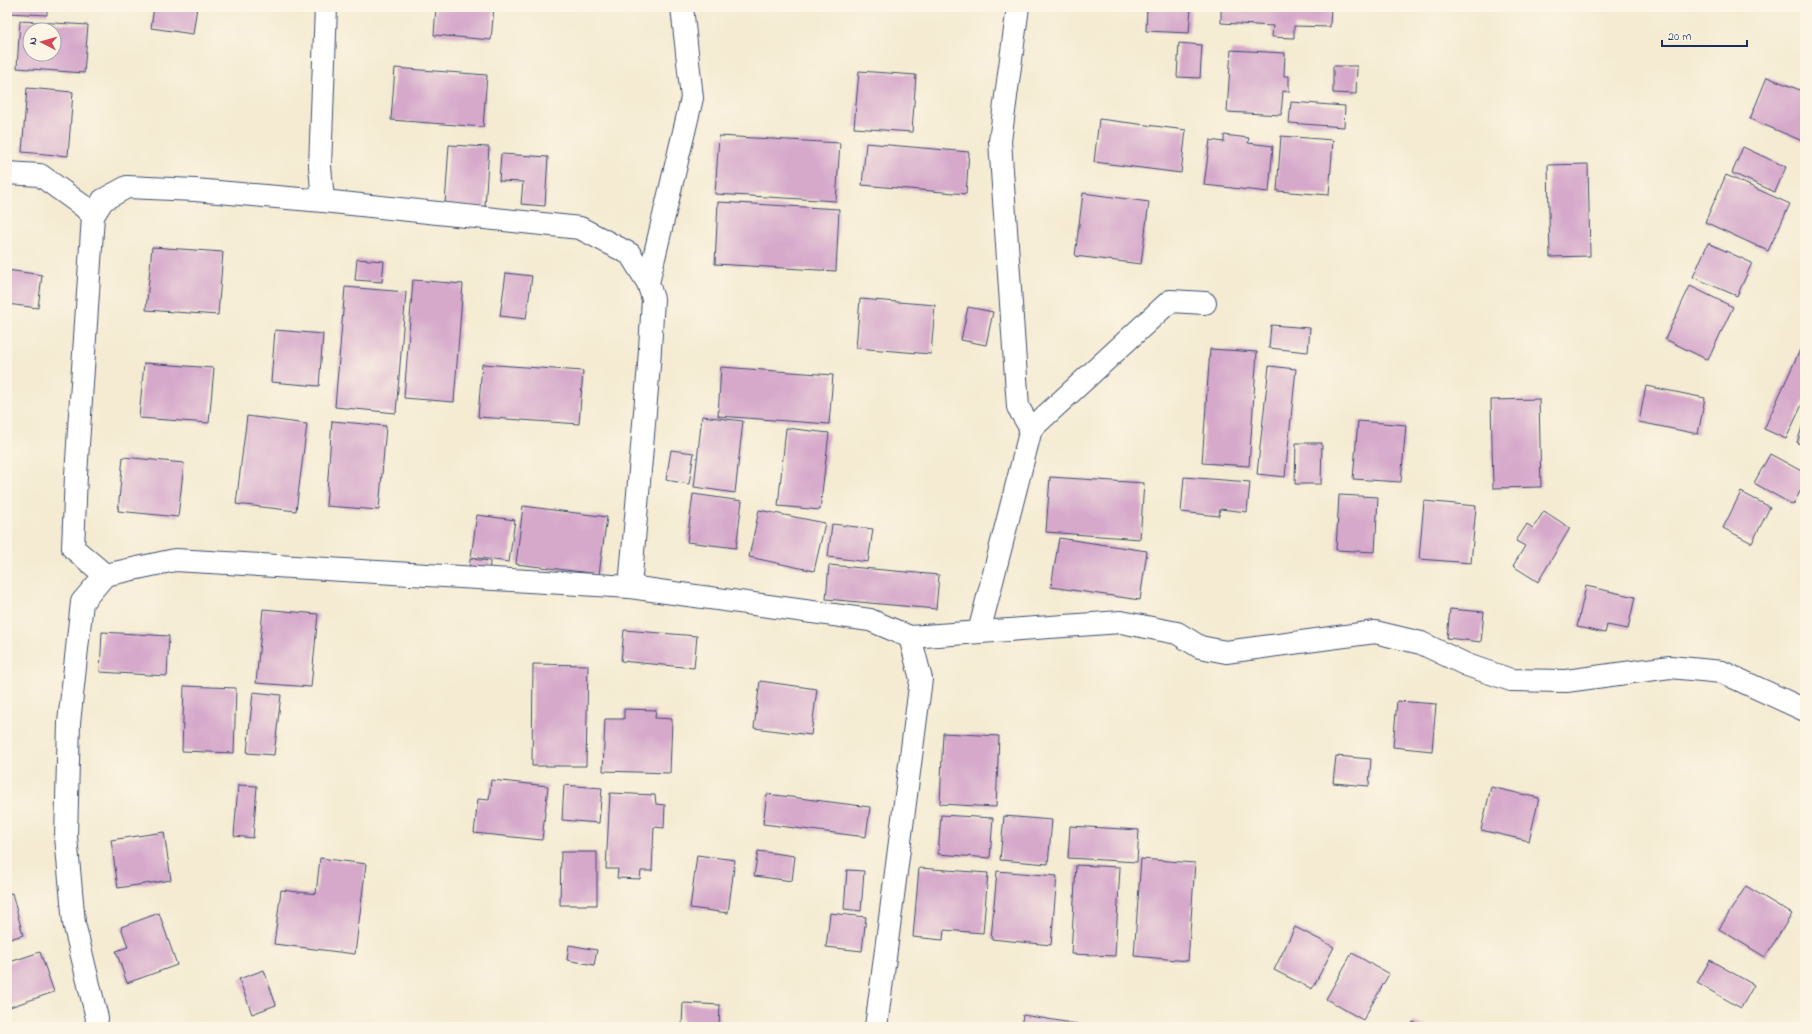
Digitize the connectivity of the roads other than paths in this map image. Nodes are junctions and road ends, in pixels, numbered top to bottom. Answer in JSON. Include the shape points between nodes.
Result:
{"nodes":[{"id":1,"x":326,"y":7,"type":"edge"},
{"id":2,"x":682,"y":7,"type":"edge"},
{"id":3,"x":1018,"y":7,"type":"edge"},
{"id":4,"x":7,"y":173,"type":"edge"},
{"id":5,"x":323,"y":201,"type":"junction"},
{"id":6,"x":93,"y":216,"type":"junction"},
{"id":7,"x":648,"y":282,"type":"junction"},
{"id":8,"x":1205,"y":303,"type":"dead end"},
{"id":9,"x":1031,"y":429,"type":"junction"},
{"id":10,"x":105,"y":575,"type":"junction"},
{"id":11,"x":630,"y":587,"type":"junction"},
{"id":12,"x":980,"y":632,"type":"junction"},
{"id":13,"x":910,"y":637,"type":"junction"},
{"id":14,"x":1805,"y":710,"type":"edge"},
{"id":15,"x":96,"y":1027,"type":"edge"},
{"id":16,"x":876,"y":1027,"type":"edge"}],
"edges":[{"from":1,"to":5,"type":"street","via":[[320,166]]},
{"from":2,"to":7,"type":"street","via":[[692,98]]},
{"from":3,"to":9,"type":"street","via":[[1000,141],[1018,407]]},
{"from":4,"to":6,"type":"street","via":[[40,175]]},
{"from":5,"to":6,"type":"street","via":[[127,187],[103,200]]},
{"from":5,"to":7,"type":"street","via":[[580,228],[630,254]]},
{"from":6,"to":10,"type":"street","via":[[73,548]]},
{"from":7,"to":11,"type":"street","via":[[653,299]]},
{"from":8,"to":9,"type":"street","via":[[1170,301]]},
{"from":9,"to":12,"type":"street"},
{"from":10,"to":11,"type":"street","via":[[175,560]]},
{"from":10,"to":15,"type":"street","via":[[82,602],[69,723],[66,837],[74,923],[97,1018]]},
{"from":11,"to":13,"type":"street","via":[[870,620]]},
{"from":12,"to":13,"type":"street"},
{"from":12,"to":14,"type":"street","via":[[1121,622],[1177,633],[1200,647],[1226,652],[1375,632],[1422,643],[1467,665],[1511,680],[1566,681],[1670,667],[1722,672]]},
{"from":13,"to":16,"type":"street","via":[[921,679]]}]}
